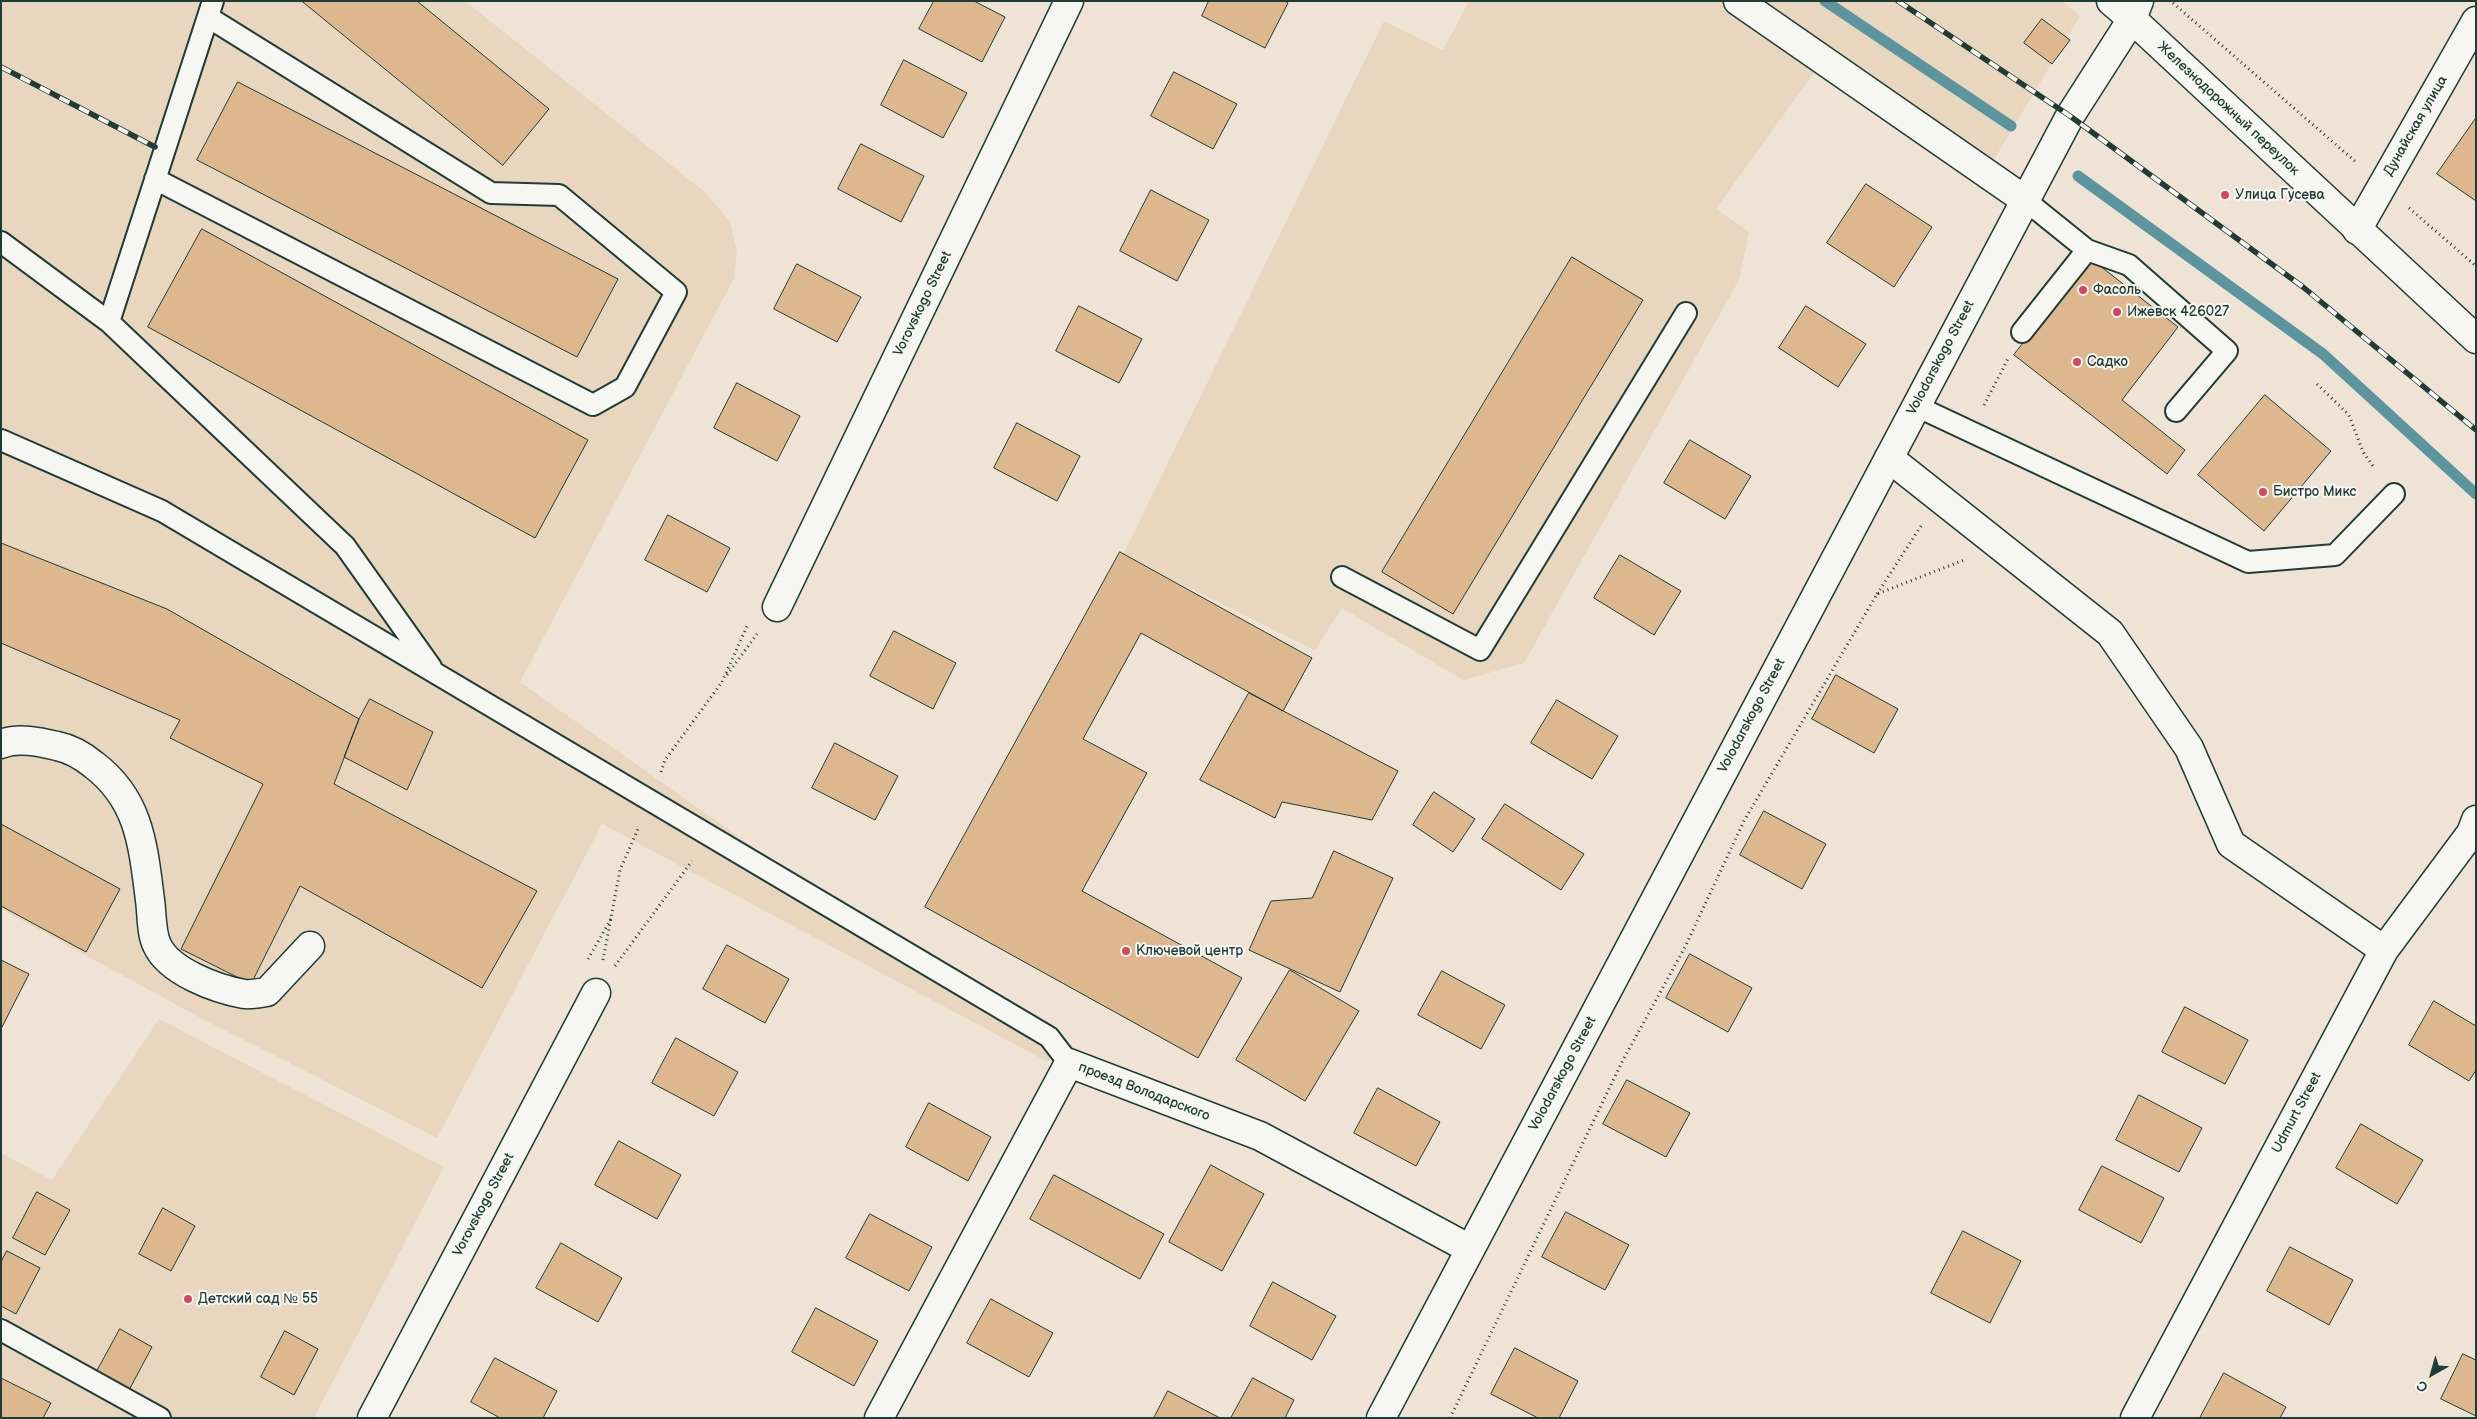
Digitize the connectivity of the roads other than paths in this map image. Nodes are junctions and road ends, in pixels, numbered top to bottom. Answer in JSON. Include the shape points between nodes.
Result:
{"nodes":[{"id":1,"x":1068,"y":1,"type":"edge"},
{"id":2,"x":1738,"y":1,"type":"edge"},
{"id":3,"x":2111,"y":1,"type":"edge"},
{"id":4,"x":210,"y":9,"type":"edge"},
{"id":5,"x":2136,"y":10,"type":"edge"},
{"id":6,"x":2476,"y":21,"type":"edge"},
{"id":7,"x":155,"y":179,"type":"junction"},
{"id":8,"x":2025,"y":200,"type":"junction"},
{"id":9,"x":2357,"y":230,"type":"junction"},
{"id":10,"x":1,"y":242,"type":"edge"},
{"id":11,"x":2087,"y":250,"type":"junction"},
{"id":12,"x":1686,"y":313,"type":"dead end"},
{"id":13,"x":109,"y":322,"type":"junction"},
{"id":14,"x":2022,"y":332,"type":"dead end"},
{"id":15,"x":2476,"y":339,"type":"edge"},
{"id":16,"x":1916,"y":406,"type":"junction"},
{"id":17,"x":2176,"y":411,"type":"dead end"},
{"id":18,"x":1,"y":440,"type":"edge"},
{"id":19,"x":1889,"y":458,"type":"junction"},
{"id":20,"x":2394,"y":494,"type":"road end"},
{"id":21,"x":1342,"y":577,"type":"dead end"},
{"id":22,"x":777,"y":607,"type":"dead end"},
{"id":23,"x":435,"y":673,"type":"junction"},
{"id":24,"x":1,"y":744,"type":"edge"},
{"id":25,"x":2474,"y":830,"type":"edge"},
{"id":26,"x":310,"y":946,"type":"dead end"},
{"id":27,"x":2384,"y":950,"type":"junction"},
{"id":28,"x":596,"y":993,"type":"road end"},
{"id":29,"x":1069,"y":1063,"type":"junction"},
{"id":30,"x":1470,"y":1248,"type":"junction"},
{"id":31,"x":1,"y":1330,"type":"edge"},
{"id":32,"x":160,"y":1418,"type":"edge"},
{"id":33,"x":372,"y":1418,"type":"edge"},
{"id":34,"x":879,"y":1418,"type":"edge"},
{"id":35,"x":1380,"y":1418,"type":"edge"},
{"id":36,"x":2135,"y":1418,"type":"edge"}],
"edges":[{"from":1,"to":22,"type":"street","name":"Vorovskogo Street"},
{"from":2,"to":8,"type":"street"},
{"from":3,"to":5,"type":"street","name":"Железнодорожный переулок"},
{"from":4,"to":7,"type":"lane"},
{"from":4,"to":7,"type":"lane","via":[[491,193],[559,195],[676,292],[625,387],[593,405]]},
{"from":5,"to":8,"type":"street","name":"Volodarskogo Street","via":[[2070,116]]},
{"from":5,"to":9,"type":"street","name":"Железнодорожный переулок"},
{"from":6,"to":9,"type":"street","name":"Дунайская улица"},
{"from":7,"to":13,"type":"lane"},
{"from":8,"to":11,"type":"lane"},
{"from":8,"to":16,"type":"street","name":"Volodarskogo Street"},
{"from":9,"to":15,"type":"street","name":"Железнодорожный переулок"},
{"from":10,"to":13,"type":"lane"},
{"from":11,"to":14,"type":"lane"},
{"from":11,"to":17,"type":"lane","via":[[2129,265],[2226,351]]},
{"from":12,"to":21,"type":"lane","via":[[1480,650]]},
{"from":13,"to":23,"type":"lane","via":[[345,546]]},
{"from":16,"to":19,"type":"street","name":"Volodarskogo Street"},
{"from":16,"to":20,"type":"lane","via":[[2248,562],[2335,555]]},
{"from":18,"to":23,"type":"lane","via":[[162,511]]},
{"from":19,"to":27,"type":"street","via":[[2110,634],[2189,748],[2232,844]]},
{"from":19,"to":30,"type":"street","name":"Volodarskogo Street"},
{"from":23,"to":29,"type":"lane","via":[[1049,1037]]},
{"from":24,"to":26,"type":"street","via":[[35,741],[66,748],[84,756],[122,792],[133,811],[141,841],[156,944],[164,958],[175,967],[246,994],[267,992]]},
{"from":25,"to":27,"type":"street","name":"Udmurt Street"},
{"from":27,"to":36,"type":"street","name":"Udmurt Street"},
{"from":28,"to":33,"type":"street","name":"Vorovskogo Street"},
{"from":29,"to":30,"type":"street","name":"проезд Володарского","via":[[1260,1136]]},
{"from":29,"to":34,"type":"street","name":"проезд Володарского"},
{"from":30,"to":35,"type":"street","name":"Volodarskogo Street"},
{"from":31,"to":32,"type":"lane"}]}
